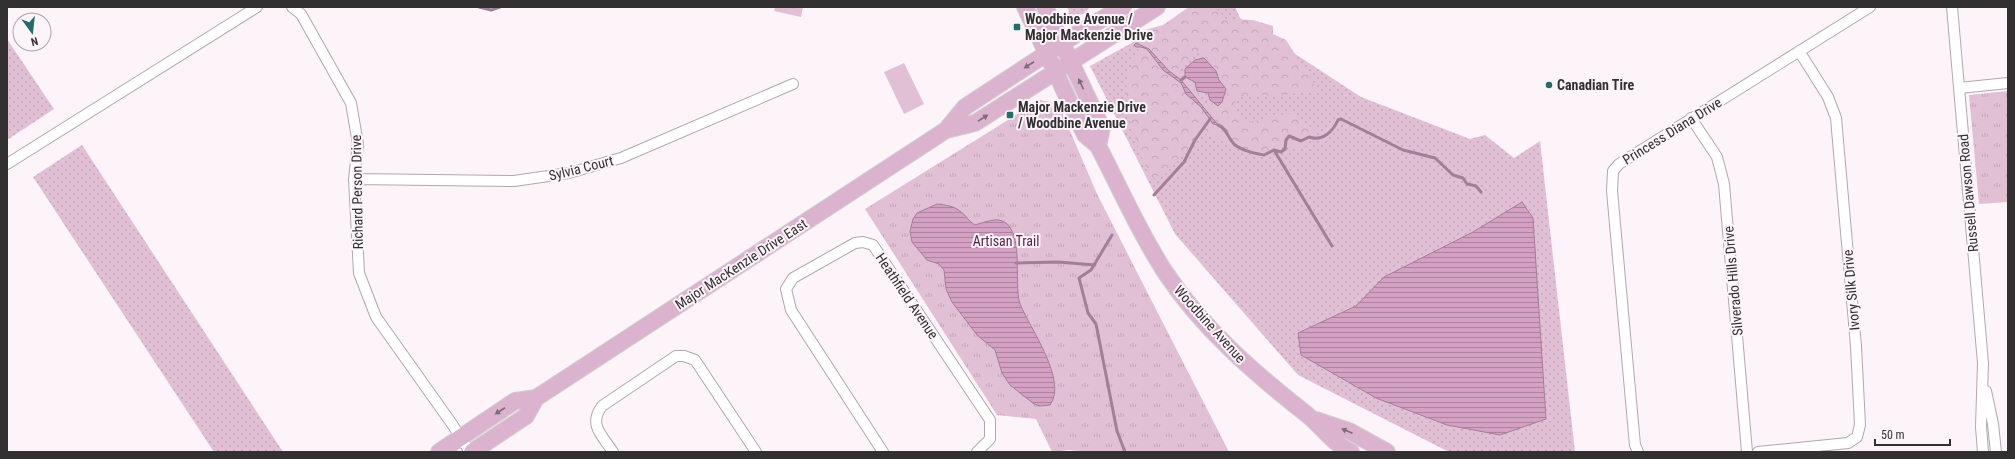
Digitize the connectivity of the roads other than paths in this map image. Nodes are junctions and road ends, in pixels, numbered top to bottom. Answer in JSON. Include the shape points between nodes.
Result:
{"nodes":[{"id":1,"x":257,"y":7,"type":"edge"},
{"id":2,"x":292,"y":7,"type":"edge"},
{"id":3,"x":1025,"y":7,"type":"edge"},
{"id":4,"x":1045,"y":7,"type":"edge"},
{"id":5,"x":1123,"y":7,"type":"edge"},
{"id":6,"x":1156,"y":7,"type":"edge"},
{"id":7,"x":1870,"y":7,"type":"edge"},
{"id":8,"x":1952,"y":7,"type":"edge"},
{"id":9,"x":1062,"y":44,"type":"junction"},
{"id":10,"x":1799,"y":51,"type":"junction"},
{"id":11,"x":1047,"y":53,"type":"junction"},
{"id":12,"x":1070,"y":61,"type":"junction"},
{"id":13,"x":1056,"y":72,"type":"junction"},
{"id":14,"x":2008,"y":83,"type":"edge"},
{"id":15,"x":793,"y":84,"type":"dead end"},
{"id":16,"x":1959,"y":88,"type":"junction"},
{"id":17,"x":1691,"y":118,"type":"junction"},
{"id":18,"x":946,"y":130,"type":"junction"},
{"id":19,"x":1098,"y":146,"type":"junction"},
{"id":20,"x":7,"y":164,"type":"edge"},
{"id":21,"x":354,"y":179,"type":"junction"},
{"id":22,"x":1984,"y":379,"type":"junction"},
{"id":23,"x":536,"y":398,"type":"junction"},
{"id":24,"x":1313,"y":419,"type":"junction"},
{"id":25,"x":461,"y":437,"type":"junction"},
{"id":26,"x":439,"y":452,"type":"edge"},
{"id":27,"x":471,"y":452,"type":"edge"},
{"id":28,"x":613,"y":452,"type":"edge"},
{"id":29,"x":756,"y":452,"type":"edge"},
{"id":30,"x":883,"y":452,"type":"edge"},
{"id":31,"x":977,"y":452,"type":"edge"},
{"id":32,"x":1351,"y":452,"type":"edge"},
{"id":33,"x":1387,"y":452,"type":"edge"},
{"id":34,"x":1638,"y":452,"type":"edge"},
{"id":35,"x":1747,"y":452,"type":"edge"},
{"id":36,"x":1758,"y":452,"type":"edge"},
{"id":37,"x":1983,"y":452,"type":"edge"},
{"id":38,"x":1996,"y":452,"type":"edge"}],
"edges":[{"from":1,"to":20,"type":"street"},
{"from":2,"to":21,"type":"street","name":"Richard Person Drive","via":[[301,14],[351,103],[358,144]]},
{"from":3,"to":11,"type":"main road","name":"Woodbine Avenue"},
{"from":4,"to":9,"type":"main road"},
{"from":5,"to":9,"type":"main road","name":"Major MacKenzie Drive East"},
{"from":6,"to":12,"type":"main road","name":"Major MacKenzie Drive East"},
{"from":7,"to":10,"type":"street","name":"Princess Diana Drive"},
{"from":8,"to":16,"type":"street","name":"Russell Dawson Road"},
{"from":9,"to":11,"type":"main road","name":"Major MacKenzie Drive East"},
{"from":9,"to":12,"type":"main road"},
{"from":10,"to":17,"type":"street","name":"Princess Diana Drive"},
{"from":10,"to":36,"type":"street","name":"Ivory Silk Drive","via":[[1828,97],[1836,118],[1856,346],[1860,425],[1857,437],[1848,443]]},
{"from":11,"to":13,"type":"main road","name":"Woodbine Avenue"},
{"from":11,"to":18,"type":"main road","name":"Major MacKenzie Drive East","one_way":true,"via":[[965,107]]},
{"from":12,"to":13,"type":"main road","name":"Major MacKenzie Drive East"},
{"from":19,"to":12,"type":"main road","one_way":true,"via":[[1102,128]]},
{"from":18,"to":13,"type":"main road","name":"Major MacKenzie Drive East","one_way":true,"via":[[975,123]]},
{"from":13,"to":19,"type":"main road","name":"Woodbine Avenue","via":[[1086,135]]},
{"from":14,"to":16,"type":"street"},
{"from":15,"to":21,"type":"street","name":"Sylvia Court","via":[[621,158],[569,173],[514,181]]},
{"from":16,"to":22,"type":"street","name":"Russell Dawson Road"},
{"from":17,"to":34,"type":"street","name":"Princess Diana Drive","via":[[1619,164],[1611,177],[1634,446]]},
{"from":17,"to":35,"type":"street","name":"Silverado Hills Drive","via":[[1717,157],[1724,184]]},
{"from":18,"to":23,"type":"main road","name":"Major MacKenzie Drive East"},
{"from":19,"to":24,"type":"main road","name":"Woodbine Avenue","via":[[1165,272],[1197,314],[1260,378]]},
{"from":21,"to":25,"type":"street","name":"Richard Person Drive","via":[[359,273],[376,317]]},
{"from":22,"to":37,"type":"street","name":"Russell Dawson Road","via":[[1981,427]]},
{"from":22,"to":38,"type":"street","name":"Russell Dawson Road"},
{"from":23,"to":25,"type":"main road","name":"Major MacKenzie Drive East","one_way":true,"via":[[515,401]]},
{"from":23,"to":27,"type":"main road","name":"Major MacKenzie Drive East","via":[[526,416]]},
{"from":24,"to":32,"type":"main road","name":"Woodbine Avenue","via":[[1338,445]]},
{"from":33,"to":24,"type":"main road","name":"Woodbine Avenue","one_way":true,"via":[[1349,431]]},
{"from":25,"to":26,"type":"main road","name":"Major MacKenzie Drive East"},
{"from":25,"to":27,"type":"street","name":"Richard Person Drive"},
{"from":28,"to":29,"type":"street","via":[[596,425],[595,414],[602,406],[676,356],[684,356],[695,360]]},
{"from":30,"to":31,"type":"street","name":"Heathfield Avenue","via":[[792,310],[787,297],[786,289],[793,278],[855,243],[873,245],[990,420],[990,439]]}]}
